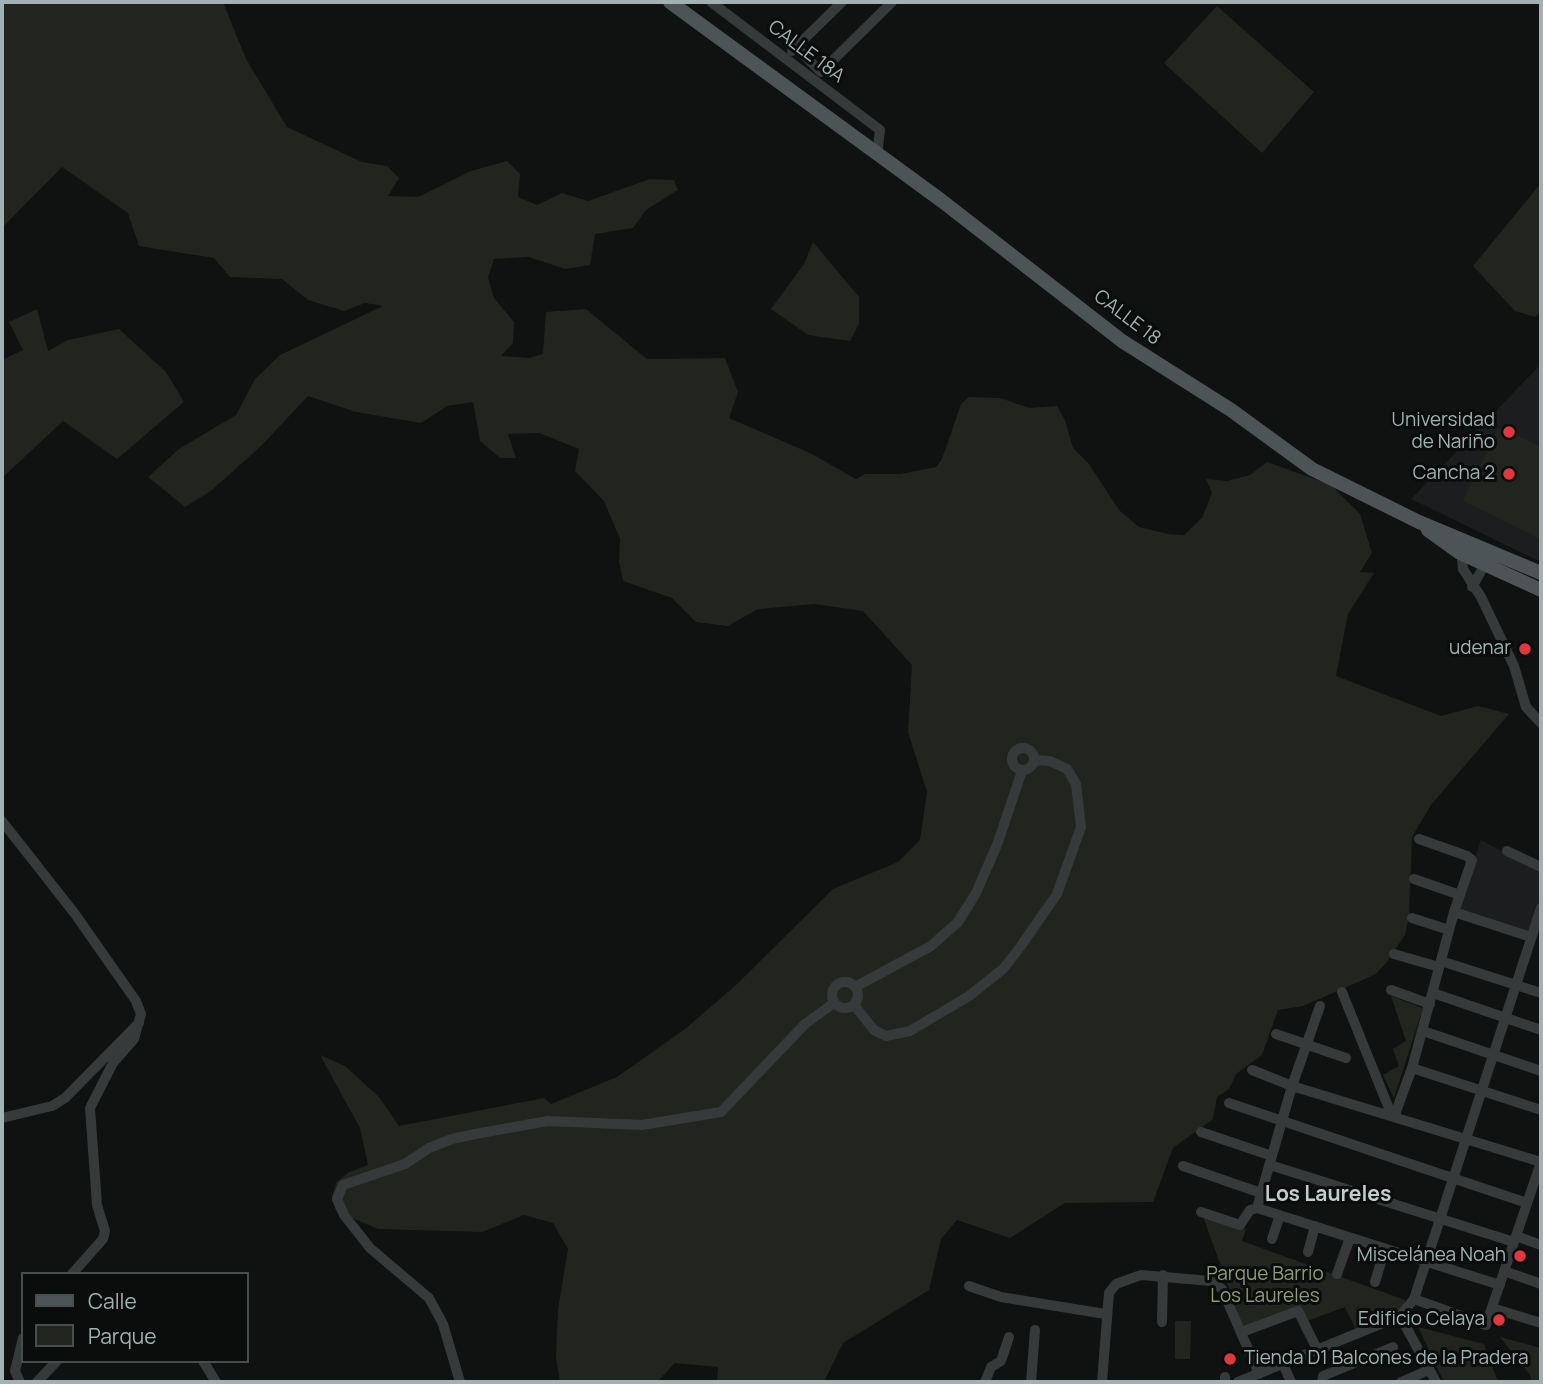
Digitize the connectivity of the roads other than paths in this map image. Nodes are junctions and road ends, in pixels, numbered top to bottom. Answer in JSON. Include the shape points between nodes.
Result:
{"nodes":[{"id":1,"x":670,"y":2,"type":"edge"},
{"id":2,"x":711,"y":2,"type":"edge"},
{"id":3,"x":842,"y":2,"type":"edge"},
{"id":4,"x":892,"y":2,"type":"edge"},
{"id":5,"x":762,"y":42,"type":"junction"},
{"id":6,"x":796,"y":47,"type":"junction"},
{"id":7,"x":785,"y":58,"type":"junction"},
{"id":8,"x":749,"y":61,"type":"junction"},
{"id":9,"x":866,"y":120,"type":"junction"},
{"id":10,"x":852,"y":138,"type":"junction"},
{"id":11,"x":877,"y":155,"type":"junction"},
{"id":12,"x":1463,"y":546,"type":"junction"},
{"id":13,"x":1492,"y":551,"type":"junction"},
{"id":14,"x":1483,"y":565,"type":"junction"},
{"id":15,"x":1541,"y":573,"type":"edge"},
{"id":16,"x":1472,"y":587,"type":"junction"},
{"id":17,"x":1541,"y":590,"type":"edge"},
{"id":18,"x":1541,"y":723,"type":"edge"},
{"id":19,"x":1034,"y":760,"type":"junction"},
{"id":20,"x":1022,"y":771,"type":"junction"},
{"id":21,"x":2,"y":821,"type":"edge"},
{"id":22,"x":1419,"y":839,"type":"dead end"},
{"id":23,"x":1507,"y":851,"type":"dead end"},
{"id":24,"x":1541,"y":867,"type":"edge"},
{"id":25,"x":1414,"y":879,"type":"dead end"},
{"id":26,"x":1460,"y":895,"type":"junction"},
{"id":27,"x":1541,"y":909,"type":"edge"},
{"id":28,"x":1454,"y":912,"type":"junction"},
{"id":29,"x":1412,"y":918,"type":"dead end"},
{"id":30,"x":1449,"y":930,"type":"junction"},
{"id":31,"x":1530,"y":941,"type":"junction"},
{"id":32,"x":1541,"y":950,"type":"edge"},
{"id":33,"x":1394,"y":954,"type":"dead end"},
{"id":34,"x":1440,"y":964,"type":"junction"},
{"id":35,"x":1515,"y":984,"type":"junction"},
{"id":36,"x":855,"y":987,"type":"junction"},
{"id":37,"x":1391,"y":990,"type":"dead end"},
{"id":38,"x":1342,"y":992,"type":"dead end"},
{"id":39,"x":1541,"y":993,"type":"edge"},
{"id":40,"x":1431,"y":999,"type":"junction"},
{"id":41,"x":834,"y":1003,"type":"junction"},
{"id":42,"x":854,"y":1005,"type":"junction"},
{"id":43,"x":1320,"y":1006,"type":"dead end"},
{"id":44,"x":1504,"y":1017,"type":"junction"},
{"id":45,"x":141,"y":1021,"type":"junction"},
{"id":46,"x":1541,"y":1030,"type":"edge"},
{"id":47,"x":1423,"y":1031,"type":"junction"},
{"id":48,"x":1276,"y":1034,"type":"dead end"},
{"id":49,"x":1308,"y":1045,"type":"junction"},
{"id":50,"x":1493,"y":1054,"type":"junction"},
{"id":51,"x":1346,"y":1058,"type":"dead end"},
{"id":52,"x":1412,"y":1068,"type":"junction"},
{"id":53,"x":1252,"y":1070,"type":"dead end"},
{"id":54,"x":1541,"y":1071,"type":"edge"},
{"id":55,"x":1292,"y":1086,"type":"junction"},
{"id":56,"x":1482,"y":1090,"type":"junction"},
{"id":57,"x":1229,"y":1103,"type":"dead end"},
{"id":58,"x":1541,"y":1110,"type":"edge"},
{"id":59,"x":1393,"y":1117,"type":"junction"},
{"id":60,"x":2,"y":1118,"type":"edge"},
{"id":61,"x":1283,"y":1122,"type":"junction"},
{"id":62,"x":1201,"y":1132,"type":"dead end"},
{"id":63,"x":1465,"y":1137,"type":"junction"},
{"id":64,"x":1271,"y":1161,"type":"junction"},
{"id":65,"x":1541,"y":1162,"type":"edge"},
{"id":66,"x":1183,"y":1166,"type":"dead end"},
{"id":67,"x":1451,"y":1178,"type":"junction"},
{"id":68,"x":1261,"y":1193,"type":"junction"},
{"id":69,"x":1528,"y":1201,"type":"junction"},
{"id":70,"x":1541,"y":1203,"type":"edge"},
{"id":71,"x":1257,"y":1208,"type":"junction"},
{"id":72,"x":1201,"y":1212,"type":"dead end"},
{"id":73,"x":1280,"y":1215,"type":"junction"},
{"id":74,"x":1439,"y":1218,"type":"junction"},
{"id":75,"x":1315,"y":1226,"type":"junction"},
{"id":76,"x":1350,"y":1238,"type":"junction"},
{"id":77,"x":1272,"y":1239,"type":"dead end"},
{"id":78,"x":1515,"y":1239,"type":"junction"},
{"id":79,"x":1541,"y":1245,"type":"edge"},
{"id":80,"x":1385,"y":1249,"type":"junction"},
{"id":81,"x":1308,"y":1252,"type":"dead end"},
{"id":82,"x":1426,"y":1262,"type":"junction"},
{"id":83,"x":1504,"y":1271,"type":"junction"},
{"id":84,"x":74,"y":1272,"type":"edge"},
{"id":85,"x":1337,"y":1274,"type":"dead end"},
{"id":86,"x":1163,"y":1275,"type":"junction"},
{"id":87,"x":1375,"y":1282,"type":"dead end"},
{"id":88,"x":1541,"y":1284,"type":"edge"},
{"id":89,"x":969,"y":1286,"type":"dead end"},
{"id":90,"x":1500,"y":1286,"type":"junction"},
{"id":91,"x":1414,"y":1299,"type":"junction"},
{"id":92,"x":1492,"y":1308,"type":"junction"},
{"id":93,"x":1105,"y":1314,"type":"junction"},
{"id":94,"x":1400,"y":1316,"type":"junction"},
{"id":95,"x":1162,"y":1322,"type":"dead end"},
{"id":96,"x":1541,"y":1323,"type":"edge"},
{"id":97,"x":1035,"y":1330,"type":"dead end"},
{"id":98,"x":1247,"y":1331,"type":"dead end"},
{"id":99,"x":1009,"y":1337,"type":"dead end"},
{"id":100,"x":21,"y":1346,"type":"edge"},
{"id":101,"x":1393,"y":1347,"type":"dead end"},
{"id":102,"x":1317,"y":1349,"type":"junction"},
{"id":103,"x":55,"y":1363,"type":"edge"},
{"id":104,"x":204,"y":1363,"type":"edge"},
{"id":105,"x":1283,"y":1364,"type":"junction"},
{"id":106,"x":1429,"y":1370,"type":"junction"},
{"id":107,"x":1259,"y":1374,"type":"junction"},
{"id":108,"x":20,"y":1382,"type":"edge"},
{"id":109,"x":37,"y":1382,"type":"edge"},
{"id":110,"x":216,"y":1382,"type":"edge"},
{"id":111,"x":460,"y":1382,"type":"edge"},
{"id":112,"x":985,"y":1382,"type":"edge"},
{"id":113,"x":1031,"y":1382,"type":"edge"},
{"id":114,"x":1102,"y":1382,"type":"edge"},
{"id":115,"x":1238,"y":1382,"type":"edge"},
{"id":116,"x":1291,"y":1382,"type":"edge"},
{"id":117,"x":1322,"y":1382,"type":"edge"},
{"id":118,"x":1401,"y":1382,"type":"edge"},
{"id":119,"x":1436,"y":1382,"type":"edge"}],
"edges":[{"from":1,"to":8,"type":"main road","name":"CALLE 18"},
{"from":2,"to":5,"type":"street","name":"CALLE 18A"},
{"from":3,"to":6,"type":"street"},
{"from":4,"to":6,"type":"street","via":[[821,72]]},
{"from":5,"to":7,"type":"street","name":"CALLE 18A"},
{"from":5,"to":8,"type":"street"},
{"from":6,"to":7,"type":"street"},
{"from":7,"to":9,"type":"street","name":"CALLE 18A"},
{"from":8,"to":10,"type":"main road","name":"CALLE 18"},
{"from":9,"to":10,"type":"street"},
{"from":9,"to":11,"type":"street","name":"CALLE 18A","via":[[880,130]]},
{"from":10,"to":11,"type":"main road","name":"CALLE 18"},
{"from":11,"to":12,"type":"main road","name":"CALLE 18","via":[[1122,341],[1231,410],[1312,470]]},
{"from":12,"to":13,"type":"main road","name":"CALLE 18"},
{"from":12,"to":14,"type":"main road","name":"CALLE 18"},
{"from":12,"to":16,"type":"street","via":[[1463,569]]},
{"from":13,"to":14,"type":"street"},
{"from":13,"to":15,"type":"main road","name":"CALLE 18"},
{"from":14,"to":16,"type":"street"},
{"from":14,"to":17,"type":"main road","name":"CALLE 18"},
{"from":16,"to":18,"type":"street","via":[[1514,666],[1526,707]]},
{"from":19,"to":20,"type":"street"},
{"from":19,"to":20,"type":"street","via":[[1029,750],[1015,751],[1012,761]]},
{"from":19,"to":42,"type":"street","via":[[1067,769],[1076,784],[1081,827],[1056,894],[1018,950],[1003,969],[969,996],[910,1031],[886,1036],[874,1030]]},
{"from":20,"to":36,"type":"street","via":[[997,845],[958,922],[931,946]]},
{"from":21,"to":45,"type":"street","via":[[136,1001]]},
{"from":22,"to":26,"type":"street","via":[[1471,857]]},
{"from":23,"to":24,"type":"street"},
{"from":25,"to":26,"type":"street"},
{"from":26,"to":28,"type":"street"},
{"from":27,"to":31,"type":"street"},
{"from":28,"to":30,"type":"street"},
{"from":28,"to":31,"type":"street"},
{"from":29,"to":30,"type":"street"},
{"from":30,"to":34,"type":"street"},
{"from":31,"to":32,"type":"street"},
{"from":31,"to":35,"type":"street"},
{"from":33,"to":34,"type":"street"},
{"from":34,"to":35,"type":"street"},
{"from":34,"to":40,"type":"street"},
{"from":35,"to":39,"type":"street"},
{"from":35,"to":44,"type":"street"},
{"from":36,"to":41,"type":"street","via":[[837,985],[832,992]]},
{"from":36,"to":42,"type":"street"},
{"from":37,"to":40,"type":"street"},
{"from":38,"to":59,"type":"street"},
{"from":40,"to":44,"type":"street"},
{"from":40,"to":47,"type":"street"},
{"from":41,"to":42,"type":"street","via":[[842,1008]]},
{"from":41,"to":111,"type":"street","via":[[805,1024],[721,1112],[642,1125],[548,1121],[475,1134],[429,1148],[405,1164],[343,1185],[337,1199],[344,1215],[370,1248],[429,1298],[443,1324]]},
{"from":43,"to":49,"type":"street"},
{"from":44,"to":46,"type":"street"},
{"from":44,"to":50,"type":"street"},
{"from":45,"to":60,"type":"street","via":[[65,1098],[52,1106]]},
{"from":45,"to":84,"type":"street","via":[[90,1108],[97,1205],[105,1231]]},
{"from":47,"to":50,"type":"street"},
{"from":47,"to":52,"type":"street"},
{"from":48,"to":49,"type":"street"},
{"from":49,"to":51,"type":"street"},
{"from":49,"to":55,"type":"street"},
{"from":50,"to":54,"type":"street"},
{"from":50,"to":56,"type":"street"},
{"from":52,"to":56,"type":"street"},
{"from":52,"to":59,"type":"street"},
{"from":53,"to":55,"type":"street"},
{"from":55,"to":59,"type":"street"},
{"from":55,"to":61,"type":"street"},
{"from":56,"to":58,"type":"street"},
{"from":56,"to":63,"type":"street"},
{"from":57,"to":61,"type":"street"},
{"from":59,"to":63,"type":"street"},
{"from":61,"to":64,"type":"street"},
{"from":61,"to":67,"type":"street"},
{"from":62,"to":64,"type":"street"},
{"from":63,"to":65,"type":"street"},
{"from":63,"to":67,"type":"street"},
{"from":64,"to":68,"type":"street"},
{"from":64,"to":74,"type":"street"},
{"from":65,"to":69,"type":"street"},
{"from":66,"to":68,"type":"street"},
{"from":67,"to":69,"type":"street"},
{"from":67,"to":74,"type":"street"},
{"from":68,"to":71,"type":"street"},
{"from":69,"to":70,"type":"street"},
{"from":69,"to":78,"type":"street"},
{"from":71,"to":72,"type":"street","via":[[1250,1210],[1240,1225]]},
{"from":71,"to":73,"type":"street"},
{"from":73,"to":75,"type":"street"},
{"from":73,"to":77,"type":"street"},
{"from":74,"to":78,"type":"street"},
{"from":74,"to":82,"type":"street"},
{"from":75,"to":76,"type":"street"},
{"from":75,"to":81,"type":"street"},
{"from":76,"to":80,"type":"street"},
{"from":76,"to":85,"type":"street"},
{"from":78,"to":79,"type":"street"},
{"from":78,"to":83,"type":"street"},
{"from":80,"to":82,"type":"street"},
{"from":80,"to":87,"type":"street"},
{"from":82,"to":90,"type":"street"},
{"from":82,"to":91,"type":"street"},
{"from":83,"to":88,"type":"street"},
{"from":83,"to":90,"type":"street"},
{"from":86,"to":93,"type":"street","via":[[1141,1275],[1116,1284]]},
{"from":86,"to":95,"type":"street"},
{"from":86,"to":107,"type":"street","via":[[1211,1280],[1222,1289]]},
{"from":89,"to":93,"type":"street","via":[[1001,1297]]},
{"from":90,"to":92,"type":"street"},
{"from":91,"to":92,"type":"street","via":[[1486,1325]]},
{"from":91,"to":94,"type":"street"},
{"from":92,"to":96,"type":"street"},
{"from":93,"to":114,"type":"street"},
{"from":94,"to":102,"type":"street"},
{"from":94,"to":106,"type":"street"},
{"from":97,"to":113,"type":"street"},
{"from":98,"to":102,"type":"street","via":[[1298,1311]]},
{"from":99,"to":112,"type":"street","via":[[1001,1361],[991,1367]]},
{"from":100,"to":108,"type":"street","via":[[15,1371]]},
{"from":101,"to":117,"type":"street","via":[[1323,1376]]},
{"from":102,"to":105,"type":"street"},
{"from":103,"to":109,"type":"street"},
{"from":104,"to":110,"type":"street"},
{"from":105,"to":107,"type":"street"},
{"from":105,"to":116,"type":"street"},
{"from":106,"to":118,"type":"street"},
{"from":106,"to":119,"type":"street"},
{"from":107,"to":115,"type":"street"}]}
